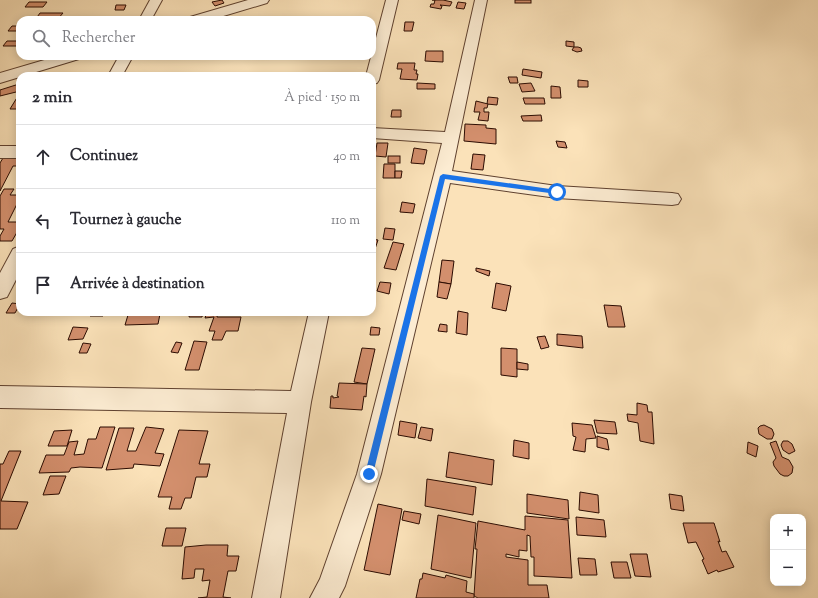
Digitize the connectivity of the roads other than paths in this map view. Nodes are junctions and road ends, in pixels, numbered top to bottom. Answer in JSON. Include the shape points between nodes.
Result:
{"nodes":[{"id":1,"x":156,"y":0,"type":"edge"},
{"id":2,"x":262,"y":0,"type":"edge"},
{"id":3,"x":392,"y":0,"type":"edge"},
{"id":4,"x":481,"y":0,"type":"edge"},
{"id":5,"x":147,"y":16,"type":"edge"},
{"id":6,"x":208,"y":16,"type":"edge"},
{"id":7,"x":61,"y":60,"type":"edge"},
{"id":8,"x":124,"y":60,"type":"edge"},
{"id":9,"x":0,"y":72,"type":"edge"},
{"id":10,"x":21,"y":72,"type":"joint"},
{"id":11,"x":117,"y":72,"type":"edge"},
{"id":12,"x":374,"y":72,"type":"edge"},
{"id":13,"x":16,"y":73,"type":"edge"},
{"id":14,"x":0,"y":78,"type":"edge"},
{"id":15,"x":376,"y":132,"type":"edge"},
{"id":16,"x":451,"y":138,"type":"junction"},
{"id":17,"x":0,"y":152,"type":"edge"},
{"id":18,"x":16,"y":152,"type":"edge"},
{"id":19,"x":443,"y":176,"type":"junction"},
{"id":20,"x":672,"y":199,"type":"dead end"},
{"id":21,"x":14,"y":257,"type":"edge"},
{"id":22,"x":0,"y":291,"type":"edge"},
{"id":23,"x":318,"y":316,"type":"edge"},
{"id":24,"x":0,"y":397,"type":"edge"},
{"id":25,"x":300,"y":402,"type":"junction"},
{"id":26,"x":266,"y":598,"type":"edge"},
{"id":27,"x":324,"y":598,"type":"edge"}],
"edges":[{"from":1,"to":5,"type":"street"},
{"from":2,"to":6,"type":"street"},
{"from":3,"to":12,"type":"street"},
{"from":4,"to":16,"type":"street"},
{"from":7,"to":10,"type":"street"},
{"from":8,"to":11,"type":"street"},
{"from":9,"to":10,"type":"street"},
{"from":13,"to":14,"type":"street"},
{"from":15,"to":16,"type":"street"},
{"from":16,"to":19,"type":"street"},
{"from":17,"to":18,"type":"street"},
{"from":19,"to":20,"type":"street","via":[[557,192]]},
{"from":19,"to":27,"type":"street","via":[[369,474],[331,586]]},
{"from":21,"to":22,"type":"street"},
{"from":23,"to":25,"type":"street"},
{"from":24,"to":25,"type":"street"},
{"from":25,"to":26,"type":"street"}]}
